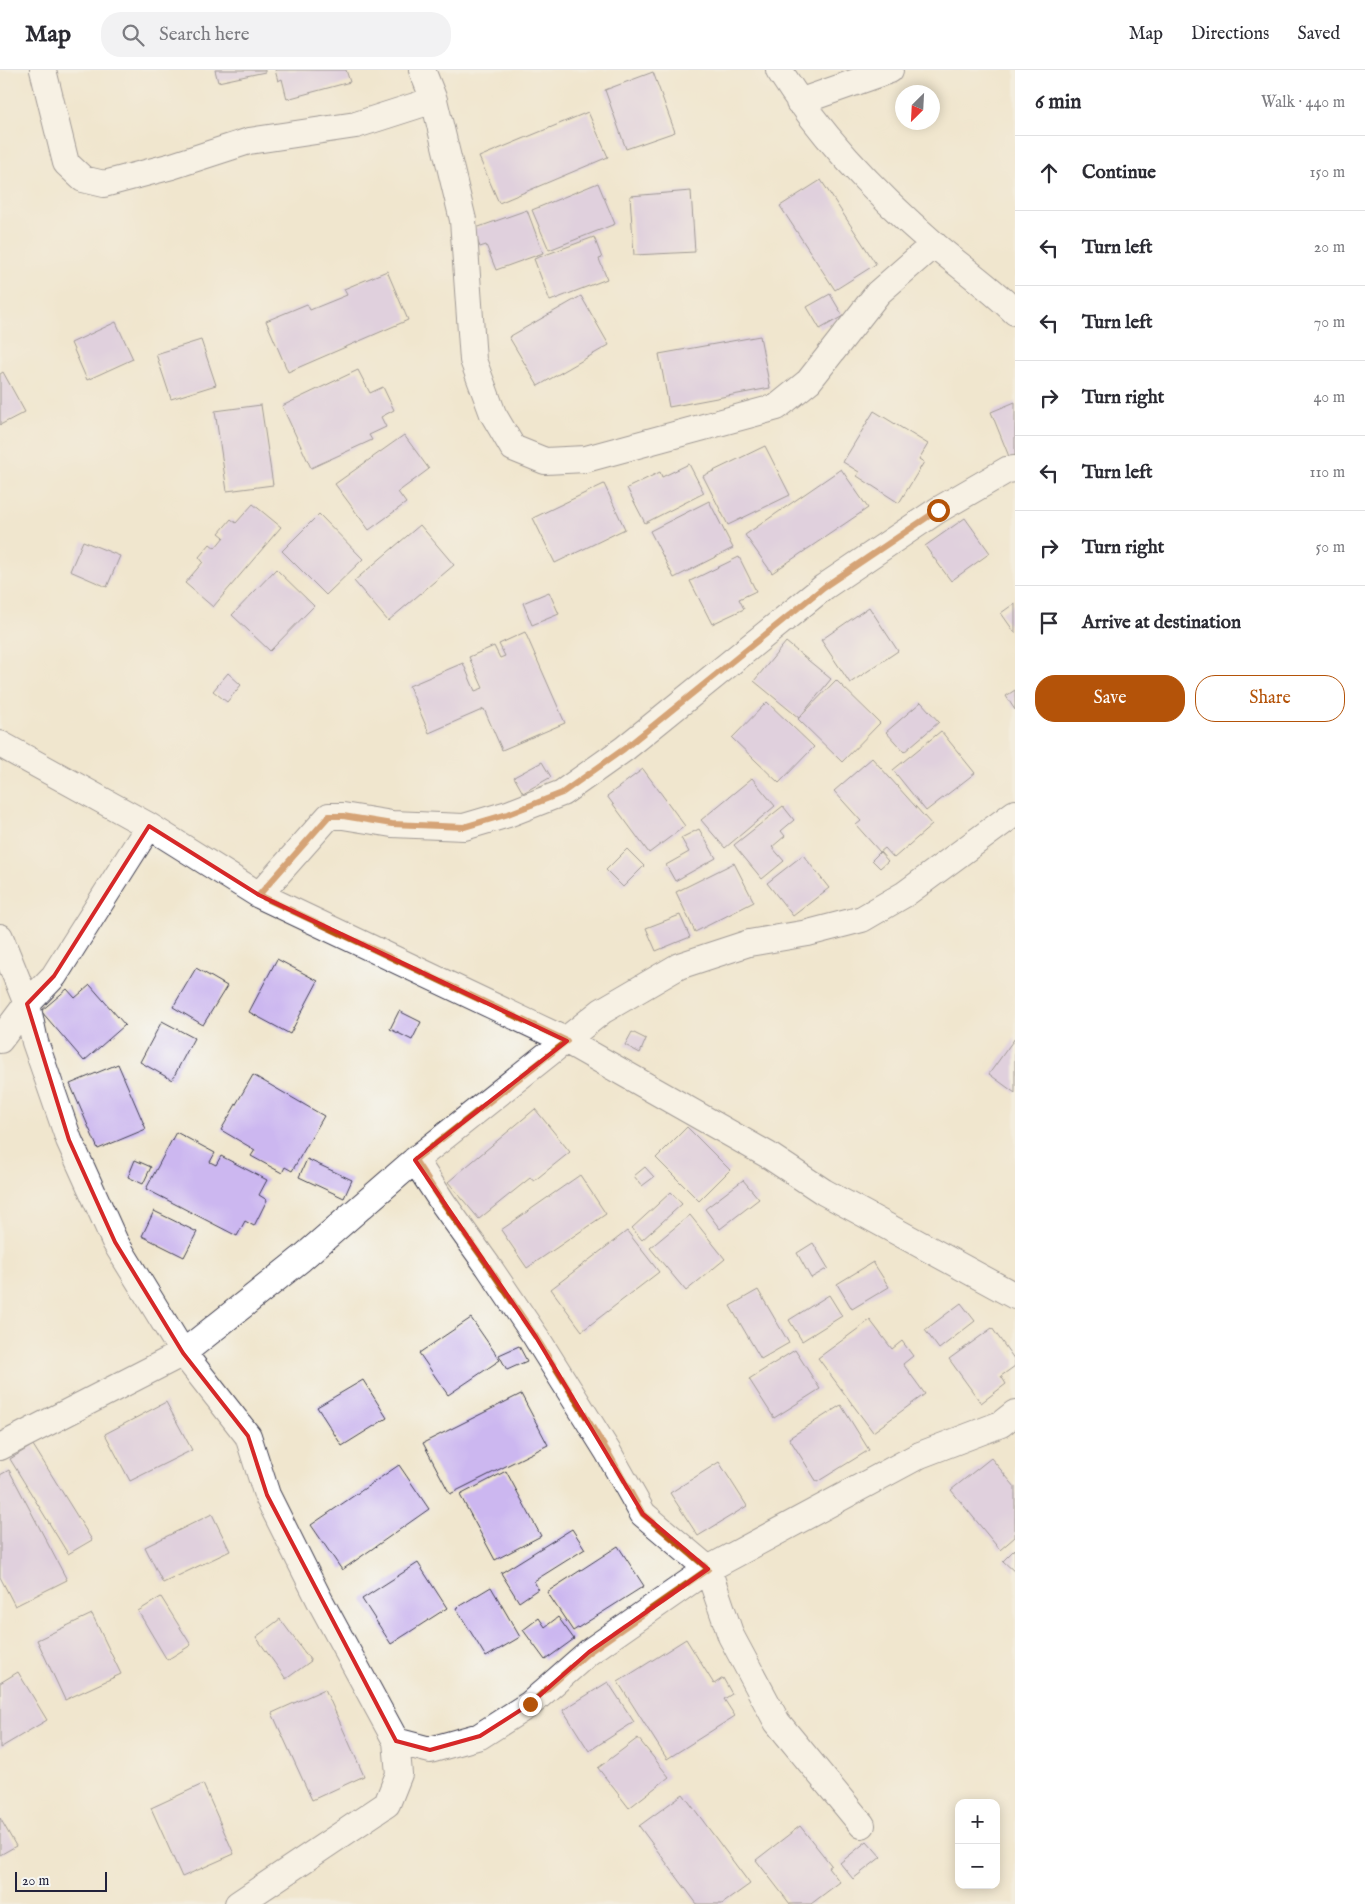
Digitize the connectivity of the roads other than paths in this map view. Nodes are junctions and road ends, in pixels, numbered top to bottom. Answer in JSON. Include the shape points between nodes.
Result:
{"nodes":[{"id":1,"x":43,"y":70,"type":"edge"},
{"id":2,"x":422,"y":70,"type":"edge"},
{"id":3,"x":779,"y":70,"type":"edge"},
{"id":4,"x":890,"y":70,"type":"edge"},
{"id":5,"x":434,"y":100,"type":"junction"},
{"id":6,"x":799,"y":102,"type":"junction"},
{"id":7,"x":934,"y":244,"type":"junction"},
{"id":8,"x":1015,"y":312,"type":"edge"},
{"id":9,"x":1012,"y":473,"type":"edge"},
{"id":10,"x":0,"y":744,"type":"edge"},
{"id":11,"x":1015,"y":813,"type":"edge"},
{"id":12,"x":149,"y":826,"type":"junction"},
{"id":13,"x":259,"y":895,"type":"junction"},
{"id":14,"x":0,"y":937,"type":"edge"},
{"id":15,"x":27,"y":1004,"type":"junction"},
{"id":16,"x":0,"y":1040,"type":"edge"},
{"id":17,"x":567,"y":1041,"type":"junction"},
{"id":18,"x":415,"y":1160,"type":"junction"},
{"id":19,"x":1015,"y":1296,"type":"edge"},
{"id":20,"x":183,"y":1353,"type":"junction"},
{"id":21,"x":1015,"y":1413,"type":"edge"},
{"id":22,"x":0,"y":1447,"type":"edge"},
{"id":23,"x":708,"y":1569,"type":"junction"},
{"id":24,"x":396,"y":1741,"type":"junction"},
{"id":25,"x":862,"y":1825,"type":"dead end"},
{"id":26,"x":238,"y":1904,"type":"edge"}],
"edges":[{"from":1,"to":5,"type":"street","via":[[66,164],[83,179],[104,184],[249,141],[356,125]]},
{"from":2,"to":5,"type":"street"},
{"from":3,"to":6,"type":"street"},
{"from":4,"to":6,"type":"street"},
{"from":5,"to":7,"type":"street","via":[[462,220],[473,360],[492,414],[513,448],[544,462],[586,459],[777,407],[809,381],[878,292]]},
{"from":6,"to":7,"type":"street","via":[[862,177]]},
{"from":7,"to":8,"type":"street"},
{"from":9,"to":13,"type":"street","via":[[938,510],[824,587],[624,749],[562,793],[464,827],[392,824],[329,816]]},
{"from":10,"to":12,"type":"street"},
{"from":11,"to":17,"type":"street","via":[[905,894],[862,919],[808,934],[749,943],[680,966],[602,1011]]},
{"from":12,"to":13,"type":"street"},
{"from":12,"to":15,"type":"street","via":[[54,976]]},
{"from":13,"to":17,"type":"street"},
{"from":14,"to":15,"type":"street"},
{"from":15,"to":16,"type":"street"},
{"from":15,"to":20,"type":"street","via":[[35,1042],[73,1148],[115,1242]]},
{"from":17,"to":18,"type":"street"},
{"from":17,"to":19,"type":"street","via":[[768,1156],[824,1192]]},
{"from":18,"to":20,"type":"street","via":[[301,1260]]},
{"from":18,"to":23,"type":"street","via":[[536,1337],[643,1514]]},
{"from":20,"to":22,"type":"street"},
{"from":20,"to":24,"type":"street","via":[[248,1436],[267,1495]]},
{"from":21,"to":23,"type":"street","via":[[1001,1424],[920,1455]]},
{"from":23,"to":24,"type":"street","via":[[589,1652],[530,1704],[480,1736],[430,1750]]},
{"from":23,"to":25,"type":"street","via":[[731,1636],[777,1722]]},
{"from":24,"to":26,"type":"street","via":[[399,1774],[387,1804]]}]}
